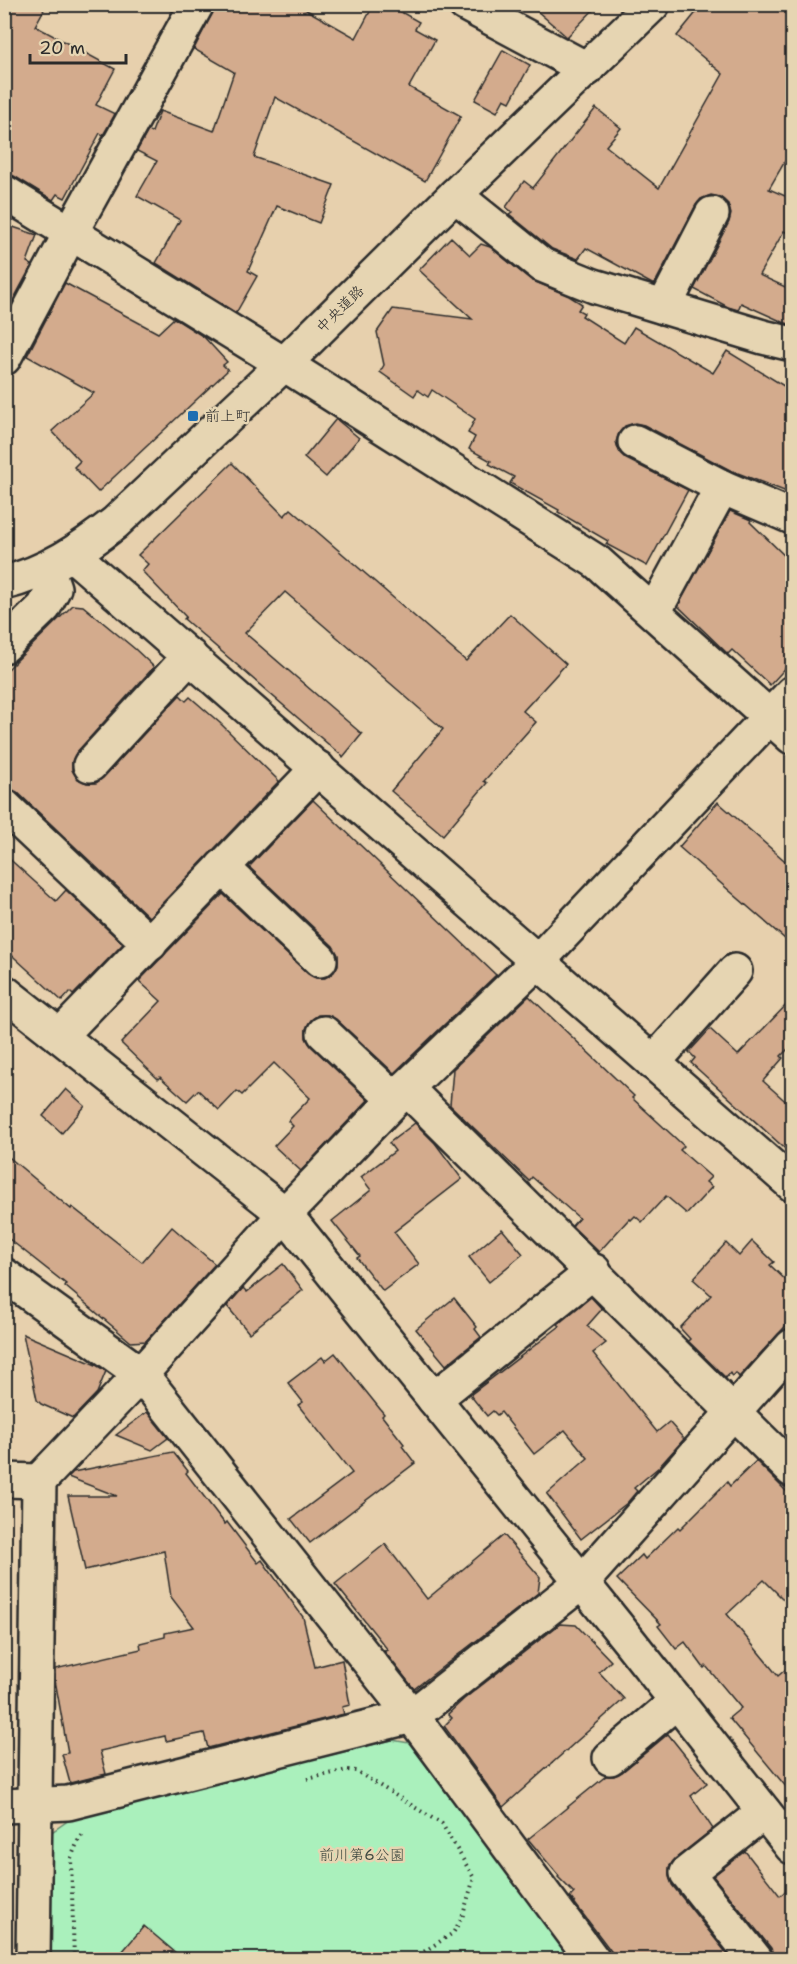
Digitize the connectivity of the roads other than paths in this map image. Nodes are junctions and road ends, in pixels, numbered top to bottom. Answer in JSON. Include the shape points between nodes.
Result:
{"nodes":[{"id":1,"x":197,"y":4,"type":"edge"},
{"id":2,"x":465,"y":4,"type":"edge"},
{"id":3,"x":653,"y":4,"type":"edge"},
{"id":4,"x":587,"y":69,"type":"junction"},
{"id":5,"x":4,"y":192,"type":"edge"},
{"id":6,"x":455,"y":195,"type":"junction"},
{"id":7,"x":712,"y":214,"type":"dead end"},
{"id":8,"x":71,"y":232,"type":"junction"},
{"id":9,"x":664,"y":307,"type":"junction"},
{"id":10,"x":792,"y":344,"type":"edge"},
{"id":11,"x":4,"y":358,"type":"edge"},
{"id":12,"x":284,"y":364,"type":"junction"},
{"id":13,"x":634,"y":442,"type":"dead end"},
{"id":14,"x":722,"y":487,"type":"junction"},
{"id":15,"x":792,"y":517,"type":"edge"},
{"id":16,"x":59,"y":561,"type":"junction"},
{"id":17,"x":4,"y":583,"type":"edge"},
{"id":18,"x":654,"y":612,"type":"junction"},
{"id":19,"x":4,"y":646,"type":"edge"},
{"id":20,"x":190,"y":656,"type":"junction"},
{"id":21,"x":792,"y":693,"type":"edge"},
{"id":22,"x":781,"y":727,"type":"edge"},
{"id":23,"x":90,"y":765,"type":"dead end"},
{"id":24,"x":318,"y":768,"type":"junction"},
{"id":25,"x":4,"y":806,"type":"edge"},
{"id":26,"x":222,"y":867,"type":"junction"},
{"id":27,"x":150,"y":944,"type":"junction"},
{"id":28,"x":320,"y":960,"type":"dead end"},
{"id":29,"x":537,"y":962,"type":"junction"},
{"id":30,"x":735,"y":971,"type":"dead end"},
{"id":31,"x":4,"y":992,"type":"edge"},
{"id":32,"x":324,"y":1033,"type":"dead end"},
{"id":33,"x":60,"y":1036,"type":"junction"},
{"id":34,"x":653,"y":1063,"type":"junction"},
{"id":35,"x":400,"y":1094,"type":"junction"},
{"id":36,"x":792,"y":1184,"type":"edge"},
{"id":37,"x":285,"y":1214,"type":"junction"},
{"id":38,"x":594,"y":1271,"type":"junction"},
{"id":39,"x":4,"y":1275,"type":"edge"},
{"id":40,"x":792,"y":1346,"type":"edge"},
{"id":41,"x":141,"y":1374,"type":"junction"},
{"id":42,"x":434,"y":1399,"type":"junction"},
{"id":43,"x":734,"y":1412,"type":"junction"},
{"id":44,"x":792,"y":1470,"type":"edge"},
{"id":45,"x":4,"y":1480,"type":"edge"},
{"id":46,"x":39,"y":1481,"type":"junction"},
{"id":47,"x":582,"y":1582,"type":"junction"},
{"id":48,"x":677,"y":1701,"type":"junction"},
{"id":49,"x":412,"y":1716,"type":"junction"},
{"id":50,"x":610,"y":1758,"type":"dead end"},
{"id":51,"x":20,"y":1805,"type":"edge"},
{"id":52,"x":764,"y":1812,"type":"junction"},
{"id":53,"x":792,"y":1847,"type":"edge"},
{"id":54,"x":33,"y":1959,"type":"edge"},
{"id":55,"x":594,"y":1959,"type":"edge"},
{"id":56,"x":756,"y":1959,"type":"edge"}],
"edges":[{"from":1,"to":8,"type":"street"},
{"from":2,"to":4,"type":"street"},
{"from":3,"to":4,"type":"street","name":"中央道路"},
{"from":4,"to":6,"type":"street","name":"中央道路"},
{"from":5,"to":8,"type":"street"},
{"from":6,"to":9,"type":"street","via":[[542,265]]},
{"from":6,"to":12,"type":"street","name":"中央道路"},
{"from":7,"to":9,"type":"street"},
{"from":8,"to":11,"type":"street"},
{"from":8,"to":12,"type":"street"},
{"from":9,"to":10,"type":"street"},
{"from":12,"to":16,"type":"street","name":"中央道路","via":[[115,523]]},
{"from":12,"to":18,"type":"street","via":[[597,562]]},
{"from":13,"to":14,"type":"street"},
{"from":14,"to":15,"type":"street"},
{"from":14,"to":18,"type":"street"},
{"from":16,"to":17,"type":"street","name":"中央道路"},
{"from":16,"to":19,"type":"street","via":[[54,588],[44,607]]},
{"from":16,"to":20,"type":"street"},
{"from":18,"to":22,"type":"street"},
{"from":20,"to":23,"type":"street"},
{"from":20,"to":24,"type":"street"},
{"from":21,"to":22,"type":"street"},
{"from":22,"to":29,"type":"street"},
{"from":24,"to":26,"type":"street"},
{"from":24,"to":29,"type":"street"},
{"from":25,"to":27,"type":"street"},
{"from":26,"to":27,"type":"street"},
{"from":26,"to":28,"type":"street"},
{"from":27,"to":33,"type":"street"},
{"from":29,"to":34,"type":"street"},
{"from":29,"to":35,"type":"street"},
{"from":30,"to":34,"type":"street"},
{"from":31,"to":33,"type":"street"},
{"from":32,"to":35,"type":"street"},
{"from":33,"to":37,"type":"street"},
{"from":34,"to":36,"type":"street"},
{"from":35,"to":37,"type":"street"},
{"from":35,"to":38,"type":"street"},
{"from":37,"to":41,"type":"street"},
{"from":37,"to":42,"type":"street"},
{"from":38,"to":42,"type":"street"},
{"from":38,"to":43,"type":"street"},
{"from":39,"to":41,"type":"street"},
{"from":40,"to":43,"type":"street"},
{"from":41,"to":46,"type":"street"},
{"from":41,"to":49,"type":"street"},
{"from":42,"to":47,"type":"street"},
{"from":43,"to":44,"type":"street"},
{"from":43,"to":47,"type":"street"},
{"from":45,"to":46,"type":"street"},
{"from":46,"to":51,"type":"street"},
{"from":47,"to":48,"type":"street"},
{"from":47,"to":49,"type":"street"},
{"from":48,"to":50,"type":"street"},
{"from":48,"to":52,"type":"street"},
{"from":49,"to":51,"type":"street","via":[[68,1803]]},
{"from":49,"to":55,"type":"street"},
{"from":51,"to":54,"type":"street"},
{"from":52,"to":53,"type":"street"},
{"from":52,"to":56,"type":"street","via":[[687,1873]]}]}
